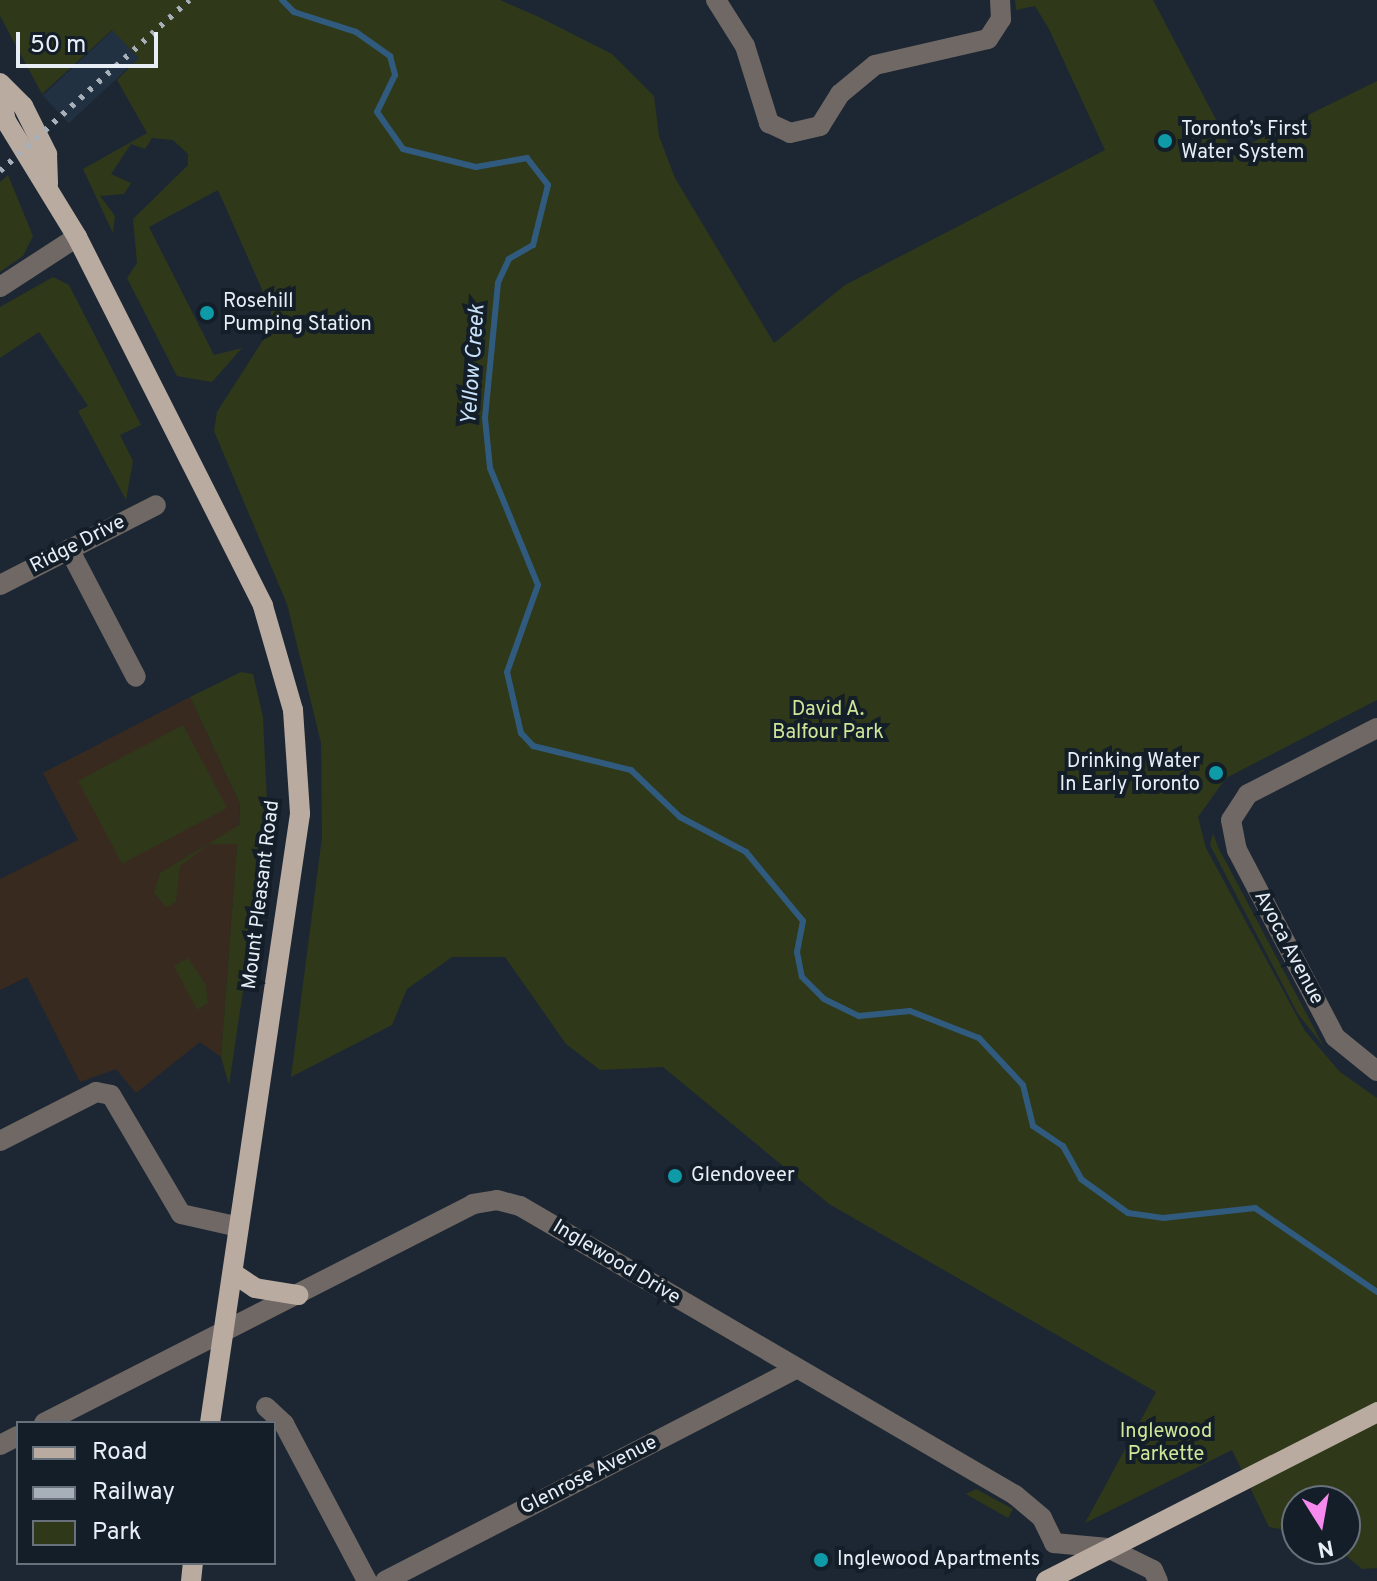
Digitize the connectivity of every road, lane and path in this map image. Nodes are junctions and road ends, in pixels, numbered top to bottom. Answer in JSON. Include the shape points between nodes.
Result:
{"nodes":[{"id":1,"x":716,"y":0,"type":"edge"},
{"id":2,"x":1000,"y":0,"type":"edge"},
{"id":3,"x":0,"y":83,"type":"edge"},
{"id":4,"x":0,"y":93,"type":"edge"},
{"id":5,"x":48,"y":184,"type":"junction"},
{"id":6,"x":77,"y":237,"type":"junction"},
{"id":7,"x":0,"y":287,"type":"edge"},
{"id":8,"x":156,"y":505,"type":"dead end"},
{"id":9,"x":69,"y":549,"type":"junction"},
{"id":10,"x":0,"y":585,"type":"edge"},
{"id":11,"x":136,"y":677,"type":"dead end"},
{"id":12,"x":1377,"y":728,"type":"edge"},
{"id":13,"x":1377,"y":1071,"type":"edge"},
{"id":14,"x":0,"y":1141,"type":"edge"},
{"id":15,"x":239,"y":1227,"type":"junction"},
{"id":16,"x":233,"y":1273,"type":"junction"},
{"id":17,"x":298,"y":1295,"type":"junction"},
{"id":18,"x":223,"y":1335,"type":"junction"},
{"id":19,"x":793,"y":1370,"type":"junction"},
{"id":20,"x":266,"y":1407,"type":"dead end"},
{"id":21,"x":1377,"y":1412,"type":"edge"},
{"id":22,"x":48,"y":1421,"type":"edge"},
{"id":23,"x":210,"y":1421,"type":"edge"},
{"id":24,"x":1108,"y":1548,"type":"junction"},
{"id":25,"x":367,"y":1581,"type":"edge"},
{"id":26,"x":385,"y":1581,"type":"edge"},
{"id":27,"x":1046,"y":1581,"type":"edge"},
{"id":28,"x":1158,"y":1581,"type":"edge"}],
"edges":[{"from":1,"to":2,"type":"street","via":[[745,46],[769,123],[790,133],[820,126],[840,94],[875,65],[988,39],[1001,19]]},
{"from":3,"to":5,"type":"main road","name":"Mount Pleasant Road","via":[[23,106],[42,144]]},
{"from":4,"to":5,"type":"main road","name":"Mount Pleasant Road","via":[[12,133]]},
{"from":5,"to":6,"type":"main road","name":"Mount Pleasant Road"},
{"from":6,"to":7,"type":"street"},
{"from":6,"to":15,"type":"main road","name":"Mount Pleasant Road","via":[[263,606],[293,710],[300,814]]},
{"from":8,"to":9,"type":"street","name":"Ridge Drive"},
{"from":9,"to":10,"type":"street","name":"Ridge Drive"},
{"from":9,"to":11,"type":"street"},
{"from":12,"to":13,"type":"street","name":"Avoca Avenue","via":[[1234,806],[1237,850],[1335,1037]]},
{"from":14,"to":15,"type":"street","via":[[96,1092],[111,1095],[181,1214]]},
{"from":15,"to":16,"type":"main road","name":"Mount Pleasant Road"},
{"from":16,"to":17,"type":"main road","via":[[255,1288]]},
{"from":16,"to":18,"type":"main road","name":"Mount Pleasant Road"},
{"from":17,"to":18,"type":"street","name":"Inglewood Drive"},
{"from":17,"to":19,"type":"street","name":"Inglewood Drive","via":[[473,1204],[497,1200],[520,1206]]},
{"from":18,"to":22,"type":"street","name":"Inglewood Drive"},
{"from":18,"to":23,"type":"main road","name":"Mount Pleasant Road"},
{"from":19,"to":24,"type":"street","name":"Inglewood Drive","via":[[1015,1495],[1042,1518],[1054,1543]]},
{"from":19,"to":26,"type":"street","name":"Glenrose Avenue"},
{"from":20,"to":25,"type":"street","via":[[284,1424]]},
{"from":21,"to":24,"type":"main road"},
{"from":24,"to":27,"type":"main road"},
{"from":24,"to":28,"type":"street","name":"Inglewood Drive","via":[[1153,1570]]}]}
